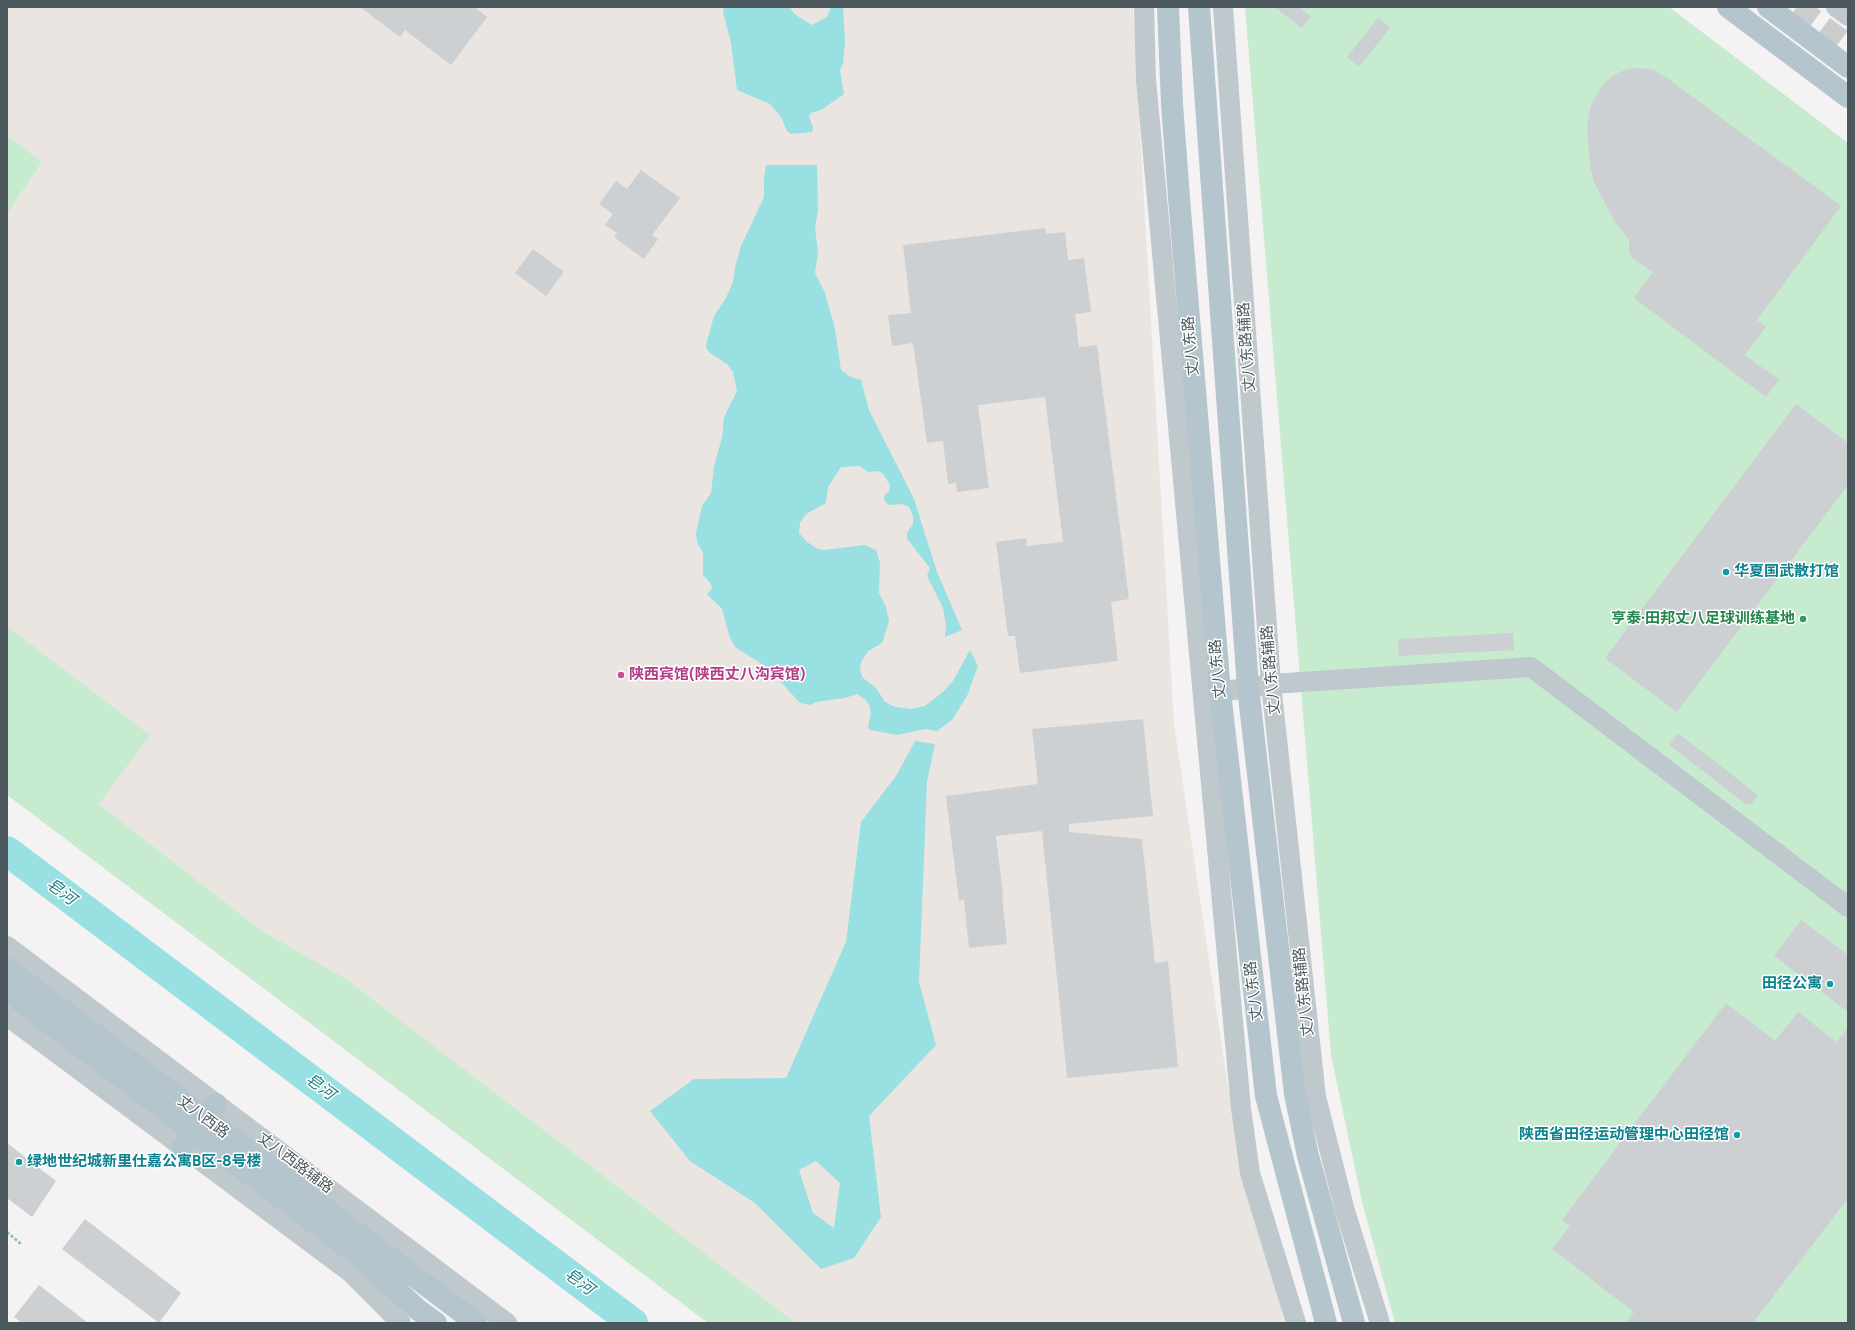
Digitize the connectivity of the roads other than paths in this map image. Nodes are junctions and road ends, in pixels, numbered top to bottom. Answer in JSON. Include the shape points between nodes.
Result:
{"nodes":[{"id":1,"x":1144,"y":7,"type":"edge"},
{"id":2,"x":1168,"y":7,"type":"edge"},
{"id":3,"x":1200,"y":7,"type":"edge"},
{"id":4,"x":1224,"y":7,"type":"edge"},
{"id":5,"x":1728,"y":7,"type":"edge"},
{"id":6,"x":1768,"y":7,"type":"edge"},
{"id":7,"x":1836,"y":7,"type":"edge"},
{"id":8,"x":1848,"y":16,"type":"edge"},
{"id":9,"x":1848,"y":67,"type":"edge"},
{"id":10,"x":1848,"y":97,"type":"edge"},
{"id":11,"x":1271,"y":684,"type":"junction"},
{"id":12,"x":1248,"y":688,"type":"junction"},
{"id":13,"x":1220,"y":692,"type":"junction"},
{"id":14,"x":1848,"y":907,"type":"edge"},
{"id":15,"x":7,"y":946,"type":"edge"},
{"id":16,"x":7,"y":968,"type":"edge"},
{"id":17,"x":7,"y":992,"type":"edge"},
{"id":18,"x":7,"y":1016,"type":"edge"},
{"id":19,"x":200,"y":1125,"type":"junction"},
{"id":20,"x":401,"y":1323,"type":"edge"},
{"id":21,"x":436,"y":1323,"type":"edge"},
{"id":22,"x":476,"y":1323,"type":"edge"},
{"id":23,"x":507,"y":1323,"type":"edge"},
{"id":24,"x":1296,"y":1323,"type":"edge"},
{"id":25,"x":1326,"y":1323,"type":"edge"},
{"id":26,"x":1354,"y":1323,"type":"edge"},
{"id":27,"x":1380,"y":1323,"type":"edge"}],
"edges":[{"from":1,"to":24,"type":"street","via":[[1146,88],[1241,1108],[1250,1174]]},
{"from":2,"to":13,"type":"main road","name":"丈八东路","via":[[1179,198]]},
{"from":3,"to":12,"type":"main road","name":"丈八东路"},
{"from":4,"to":11,"type":"street","name":"丈八东路辅路"},
{"from":5,"to":10,"type":"main road"},
{"from":6,"to":9,"type":"main road"},
{"from":7,"to":8,"type":"street"},
{"from":11,"to":12,"type":"street"},
{"from":11,"to":14,"type":"street","via":[[1531,667]]},
{"from":11,"to":27,"type":"street","name":"丈八东路辅路","via":[[1316,1097],[1345,1212]]},
{"from":12,"to":13,"type":"street"},
{"from":12,"to":26,"type":"main road","name":"丈八东路","via":[[1295,1094],[1308,1156]]},
{"from":13,"to":25,"type":"main road","name":"丈八东路","via":[[1266,1096]]},
{"from":15,"to":19,"type":"street","name":"丈八西路辅路"},
{"from":16,"to":19,"type":"main road","name":"丈八西路"},
{"from":17,"to":19,"type":"main road","name":"丈八西路"},
{"from":18,"to":19,"type":"street","name":"丈八西路辅路"},
{"from":19,"to":20,"type":"street","name":"丈八西路辅路"},
{"from":19,"to":21,"type":"main road","name":"丈八西路"},
{"from":19,"to":22,"type":"main road","name":"丈八西路"},
{"from":19,"to":23,"type":"street","name":"丈八西路辅路"}]}
